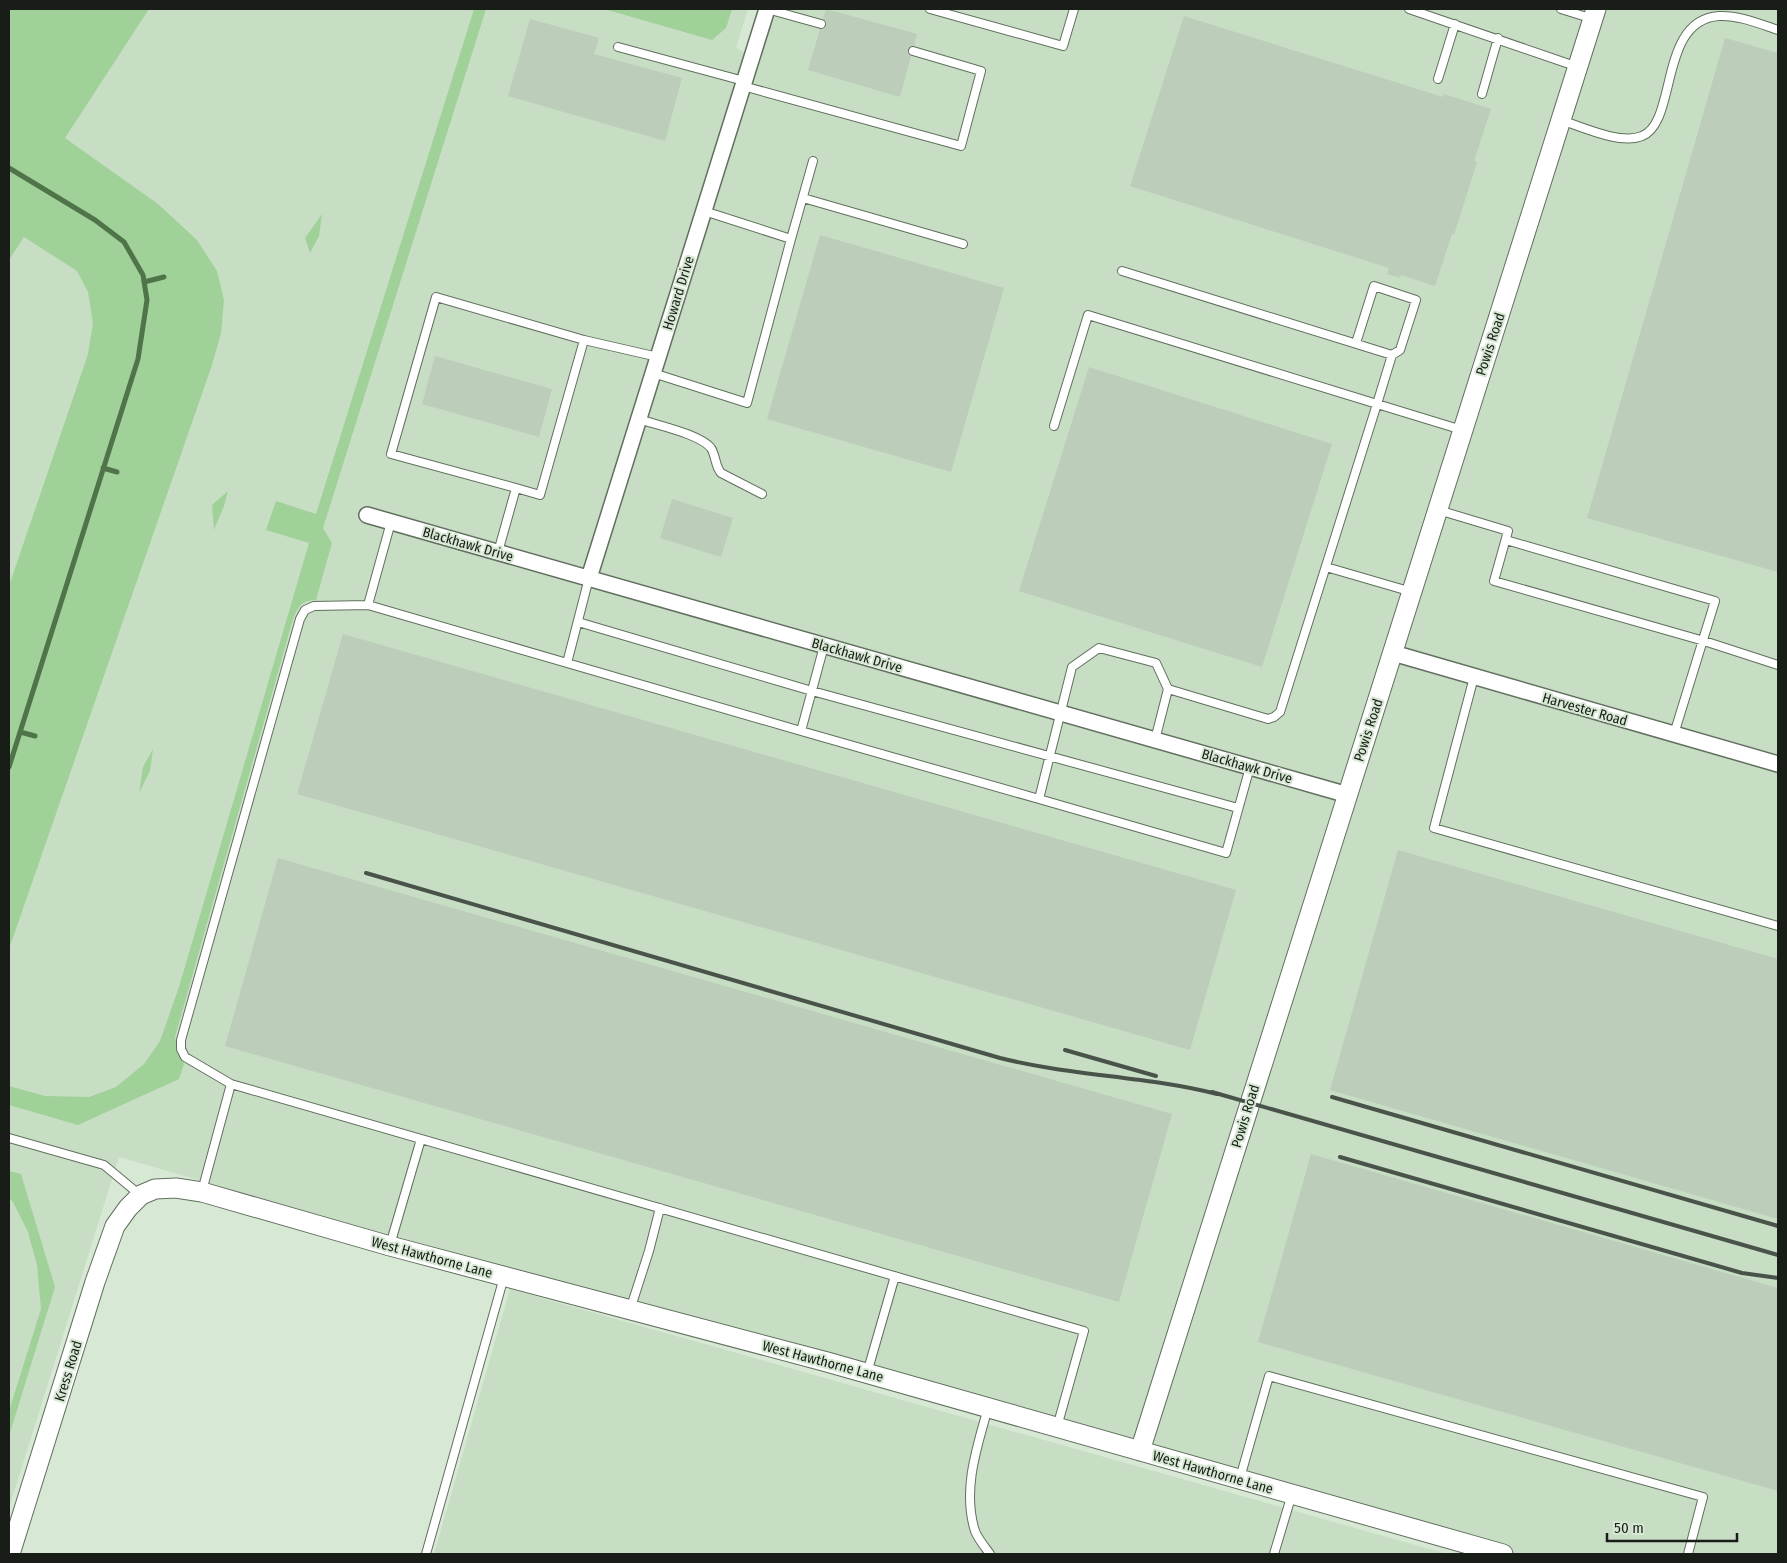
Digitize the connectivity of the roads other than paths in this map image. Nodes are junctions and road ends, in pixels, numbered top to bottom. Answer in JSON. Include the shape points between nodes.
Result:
{"nodes":[{"id":1,"x":767,"y":9,"type":"edge"},
{"id":2,"x":930,"y":9,"type":"edge"},
{"id":3,"x":1074,"y":9,"type":"edge"},
{"id":4,"x":1409,"y":9,"type":"edge"},
{"id":5,"x":1561,"y":9,"type":"edge"},
{"id":6,"x":1595,"y":14,"type":"edge"},
{"id":7,"x":821,"y":24,"type":"dead end"},
{"id":8,"x":1455,"y":24,"type":"junction"},
{"id":9,"x":1778,"y":30,"type":"edge"},
{"id":10,"x":1498,"y":38,"type":"junction"},
{"id":11,"x":618,"y":46,"type":"dead end"},
{"id":12,"x":913,"y":51,"type":"dead end"},
{"id":13,"x":1578,"y":67,"type":"junction"},
{"id":14,"x":1438,"y":79,"type":"dead end"},
{"id":15,"x":743,"y":84,"type":"junction"},
{"id":16,"x":1482,"y":94,"type":"dead end"},
{"id":17,"x":1561,"y":120,"type":"junction"},
{"id":18,"x":814,"y":161,"type":"dead end"},
{"id":19,"x":803,"y":198,"type":"junction"},
{"id":20,"x":704,"y":211,"type":"junction"},
{"id":21,"x":790,"y":239,"type":"junction"},
{"id":22,"x":963,"y":244,"type":"dead end"},
{"id":23,"x":1122,"y":271,"type":"dead end"},
{"id":24,"x":584,"y":340,"type":"junction"},
{"id":25,"x":1356,"y":343,"type":"junction"},
{"id":26,"x":1392,"y":355,"type":"junction"},
{"id":27,"x":658,"y":357,"type":"junction"},
{"id":28,"x":653,"y":373,"type":"junction"},
{"id":29,"x":1377,"y":404,"type":"junction"},
{"id":30,"x":639,"y":419,"type":"junction"},
{"id":31,"x":1054,"y":426,"type":"dead end"},
{"id":32,"x":1463,"y":430,"type":"junction"},
{"id":33,"x":516,"y":488,"type":"junction"},
{"id":34,"x":762,"y":494,"type":"dead end"},
{"id":35,"x":1438,"y":510,"type":"junction"},
{"id":36,"x":367,"y":515,"type":"dead end"},
{"id":37,"x":391,"y":522,"type":"junction"},
{"id":38,"x":1506,"y":540,"type":"junction"},
{"id":39,"x":498,"y":552,"type":"junction"},
{"id":40,"x":1326,"y":567,"type":"junction"},
{"id":41,"x":590,"y":578,"type":"junction"},
{"id":42,"x":1412,"y":592,"type":"junction"},
{"id":43,"x":368,"y":605,"type":"junction"},
{"id":44,"x":578,"y":622,"type":"junction"},
{"id":45,"x":1704,"y":641,"type":"junction"},
{"id":46,"x":824,"y":646,"type":"junction"},
{"id":47,"x":1393,"y":653,"type":"junction"},
{"id":48,"x":567,"y":663,"type":"junction"},
{"id":49,"x":1778,"y":665,"type":"edge"},
{"id":50,"x":1474,"y":677,"type":"junction"},
{"id":51,"x":1168,"y":689,"type":"junction"},
{"id":52,"x":812,"y":691,"type":"junction"},
{"id":53,"x":1061,"y":714,"type":"junction"},
{"id":54,"x":801,"y":731,"type":"junction"},
{"id":55,"x":1674,"y":734,"type":"junction"},
{"id":56,"x":1155,"y":740,"type":"junction"},
{"id":57,"x":1050,"y":756,"type":"junction"},
{"id":58,"x":1778,"y":764,"type":"edge"},
{"id":59,"x":1250,"y":768,"type":"junction"},
{"id":60,"x":1348,"y":795,"type":"junction"},
{"id":61,"x":1039,"y":799,"type":"junction"},
{"id":62,"x":1238,"y":808,"type":"junction"},
{"id":63,"x":1778,"y":926,"type":"edge"},
{"id":64,"x":232,"y":1084,"type":"junction"},
{"id":65,"x":9,"y":1138,"type":"edge"},
{"id":66,"x":421,"y":1139,"type":"junction"},
{"id":67,"x":202,"y":1192,"type":"junction"},
{"id":68,"x":141,"y":1196,"type":"junction"},
{"id":69,"x":660,"y":1208,"type":"junction"},
{"id":70,"x":390,"y":1246,"type":"junction"},
{"id":71,"x":504,"y":1276,"type":"junction"},
{"id":72,"x":895,"y":1276,"type":"junction"},
{"id":73,"x":630,"y":1310,"type":"junction"},
{"id":74,"x":867,"y":1373,"type":"junction"},
{"id":75,"x":988,"y":1408,"type":"junction"},
{"id":76,"x":1057,"y":1427,"type":"junction"},
{"id":77,"x":1140,"y":1451,"type":"junction"},
{"id":78,"x":1240,"y":1479,"type":"junction"},
{"id":79,"x":1292,"y":1494,"type":"junction"},
{"id":80,"x":10,"y":1554,"type":"edge"},
{"id":81,"x":426,"y":1554,"type":"edge"},
{"id":82,"x":990,"y":1554,"type":"edge"},
{"id":83,"x":1274,"y":1554,"type":"edge"},
{"id":84,"x":1503,"y":1554,"type":"edge"},
{"id":85,"x":1688,"y":1554,"type":"edge"}],
"edges":[{"from":1,"to":7,"type":"lane"},
{"from":1,"to":15,"type":"street","name":"Howard Drive"},
{"from":2,"to":3,"type":"lane","via":[[1063,46]]},
{"from":4,"to":8,"type":"lane"},
{"from":5,"to":6,"type":"lane"},
{"from":6,"to":13,"type":"street","name":"Powis Road"},
{"from":8,"to":10,"type":"lane"},
{"from":8,"to":14,"type":"lane"},
{"from":9,"to":17,"type":"lane","via":[[1724,16],[1708,18],[1694,26],[1676,54],[1654,125],[1642,136],[1619,138]]},
{"from":10,"to":13,"type":"lane"},
{"from":10,"to":16,"type":"lane"},
{"from":11,"to":15,"type":"lane"},
{"from":12,"to":15,"type":"lane","via":[[981,72],[961,146]]},
{"from":13,"to":17,"type":"street","name":"Powis Road"},
{"from":15,"to":20,"type":"street","name":"Howard Drive"},
{"from":17,"to":32,"type":"street","name":"Powis Road"},
{"from":18,"to":19,"type":"lane"},
{"from":19,"to":21,"type":"lane"},
{"from":19,"to":22,"type":"lane"},
{"from":20,"to":21,"type":"lane"},
{"from":20,"to":27,"type":"street","name":"Howard Drive"},
{"from":21,"to":28,"type":"lane","via":[[747,403]]},
{"from":23,"to":25,"type":"lane"},
{"from":24,"to":27,"type":"lane"},
{"from":24,"to":33,"type":"lane","via":[[540,495]]},
{"from":24,"to":33,"type":"lane","via":[[436,296],[391,454]]},
{"from":25,"to":26,"type":"lane"},
{"from":25,"to":26,"type":"lane","via":[[1374,286],[1416,300],[1400,350]]},
{"from":26,"to":29,"type":"lane"},
{"from":27,"to":28,"type":"street","name":"Howard Drive"},
{"from":28,"to":30,"type":"street","name":"Howard Drive"},
{"from":29,"to":31,"type":"lane","via":[[1088,315]]},
{"from":29,"to":32,"type":"lane"},
{"from":29,"to":40,"type":"lane"},
{"from":30,"to":34,"type":"lane","via":[[693,435],[711,448],[721,473]]},
{"from":30,"to":41,"type":"street","name":"Howard Drive"},
{"from":32,"to":35,"type":"street","name":"Powis Road"},
{"from":33,"to":39,"type":"lane"},
{"from":35,"to":38,"type":"lane","via":[[1508,532]]},
{"from":35,"to":42,"type":"street","name":"Powis Road"},
{"from":36,"to":37,"type":"street","name":"Blackhawk Drive"},
{"from":37,"to":39,"type":"street","name":"Blackhawk Drive"},
{"from":37,"to":43,"type":"lane"},
{"from":38,"to":45,"type":"lane","via":[[1715,601]]},
{"from":38,"to":45,"type":"lane","via":[[1494,581]]},
{"from":39,"to":41,"type":"street","name":"Blackhawk Drive"},
{"from":40,"to":42,"type":"lane"},
{"from":40,"to":51,"type":"lane","via":[[1283,705],[1274,717],[1268,719]]},
{"from":41,"to":44,"type":"lane"},
{"from":41,"to":46,"type":"street","name":"Blackhawk Drive"},
{"from":42,"to":47,"type":"street","name":"Powis Road"},
{"from":43,"to":48,"type":"lane"},
{"from":43,"to":64,"type":"lane","via":[[314,606],[305,610],[297,629],[181,1040],[185,1057]]},
{"from":44,"to":48,"type":"lane"},
{"from":44,"to":52,"type":"lane"},
{"from":45,"to":49,"type":"lane"},
{"from":45,"to":55,"type":"lane"},
{"from":46,"to":52,"type":"lane"},
{"from":46,"to":53,"type":"street","name":"Blackhawk Drive"},
{"from":47,"to":50,"type":"street","name":"Harvester Road"},
{"from":47,"to":60,"type":"street","name":"Powis Road"},
{"from":48,"to":54,"type":"lane"},
{"from":50,"to":55,"type":"street","name":"Harvester Road"},
{"from":50,"to":63,"type":"lane","via":[[1434,828]]},
{"from":51,"to":53,"type":"lane","via":[[1156,663],[1099,648],[1072,667]]},
{"from":51,"to":56,"type":"lane"},
{"from":52,"to":54,"type":"lane"},
{"from":52,"to":57,"type":"lane"},
{"from":53,"to":56,"type":"street","name":"Blackhawk Drive"},
{"from":53,"to":57,"type":"lane"},
{"from":54,"to":61,"type":"lane"},
{"from":55,"to":58,"type":"street","name":"Harvester Road"},
{"from":56,"to":59,"type":"street","name":"Blackhawk Drive"},
{"from":57,"to":61,"type":"lane"},
{"from":57,"to":62,"type":"lane"},
{"from":59,"to":60,"type":"street","name":"Blackhawk Drive"},
{"from":59,"to":62,"type":"lane"},
{"from":60,"to":77,"type":"street","name":"Powis Road"},
{"from":61,"to":62,"type":"lane","via":[[1226,853]]},
{"from":64,"to":66,"type":"lane"},
{"from":64,"to":67,"type":"lane"},
{"from":65,"to":68,"type":"lane","via":[[104,1165]]},
{"from":66,"to":69,"type":"lane"},
{"from":66,"to":70,"type":"lane"},
{"from":67,"to":68,"type":"street","name":"West Hawthorne Lane","via":[[155,1189]]},
{"from":67,"to":70,"type":"street","name":"West Hawthorne Lane"},
{"from":68,"to":80,"type":"street","name":"Kress Road","via":[[115,1226]]},
{"from":69,"to":72,"type":"lane"},
{"from":69,"to":73,"type":"lane"},
{"from":70,"to":71,"type":"street","name":"West Hawthorne Lane"},
{"from":71,"to":73,"type":"street","name":"West Hawthorne Lane"},
{"from":71,"to":81,"type":"lane"},
{"from":72,"to":74,"type":"lane"},
{"from":72,"to":76,"type":"lane","via":[[1084,1331]]},
{"from":73,"to":74,"type":"street","name":"West Hawthorne Lane"},
{"from":74,"to":75,"type":"street","name":"West Hawthorne Lane"},
{"from":75,"to":76,"type":"street","name":"West Hawthorne Lane"},
{"from":75,"to":82,"type":"lane","via":[[971,1474],[970,1506],[976,1533]]},
{"from":76,"to":77,"type":"street","name":"West Hawthorne Lane"},
{"from":77,"to":78,"type":"street","name":"West Hawthorne Lane"},
{"from":78,"to":79,"type":"street","name":"West Hawthorne Lane"},
{"from":78,"to":85,"type":"lane","via":[[1269,1376],[1703,1497]]},
{"from":79,"to":83,"type":"lane"},
{"from":79,"to":84,"type":"street","name":"West Hawthorne Lane"}]}
